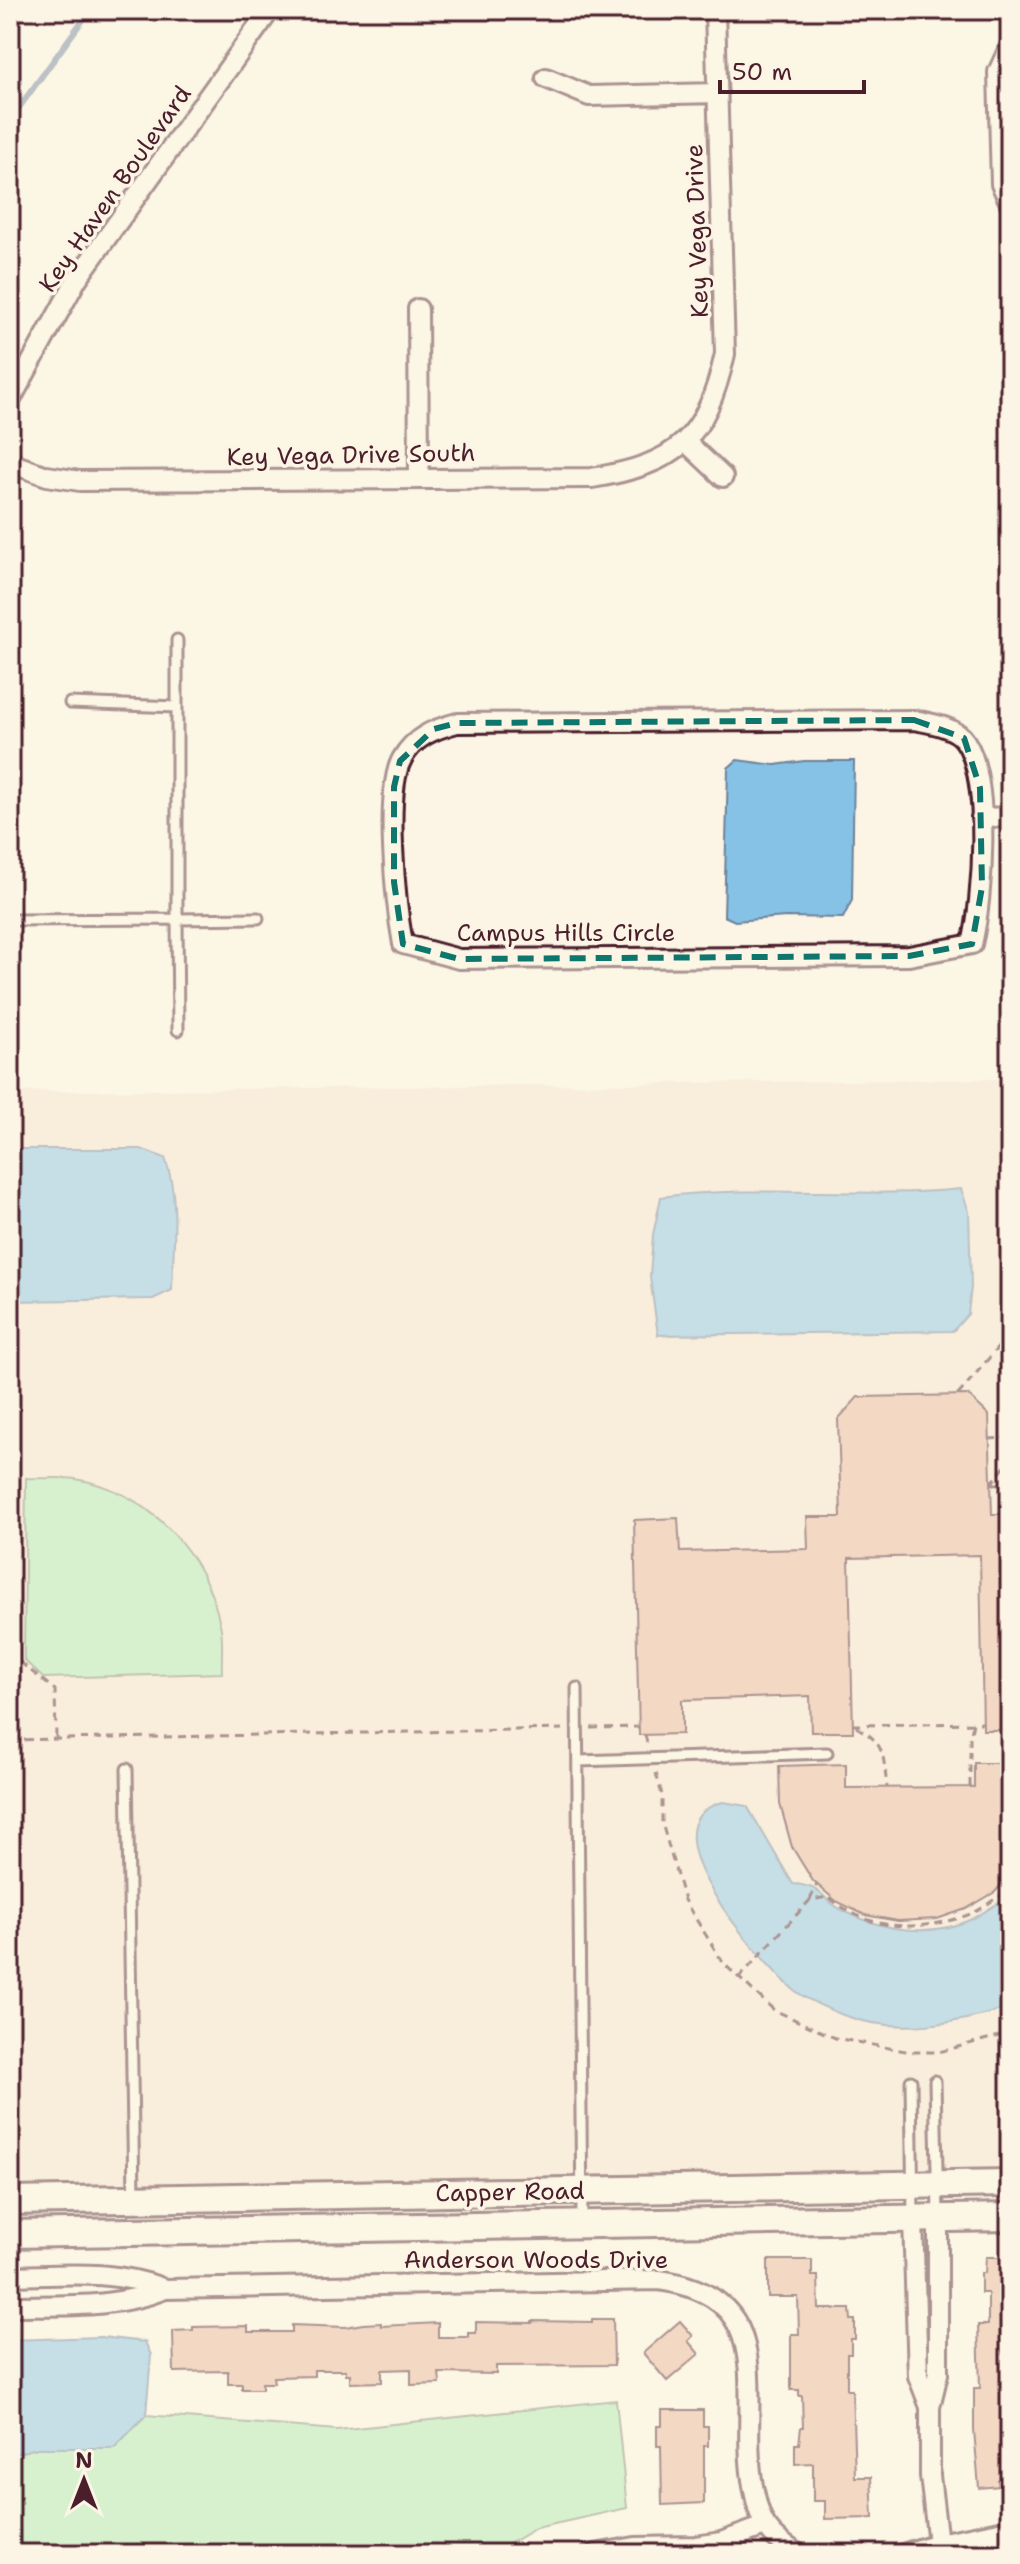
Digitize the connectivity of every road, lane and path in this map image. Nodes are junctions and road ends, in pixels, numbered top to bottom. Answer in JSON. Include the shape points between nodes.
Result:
{"nodes":[{"id":1,"x":270,"y":10,"type":"edge"},
{"id":2,"x":715,"y":10,"type":"edge"},
{"id":3,"x":1010,"y":46,"type":"edge"},
{"id":4,"x":546,"y":78,"type":"dead end"},
{"id":5,"x":718,"y":93,"type":"junction"},
{"id":6,"x":1010,"y":203,"type":"edge"},
{"id":7,"x":418,"y":309,"type":"dead end"},
{"id":8,"x":10,"y":401,"type":"edge"},
{"id":9,"x":685,"y":441,"type":"junction"},
{"id":10,"x":10,"y":463,"type":"edge"},
{"id":11,"x":723,"y":477,"type":"dead end"},
{"id":12,"x":419,"y":478,"type":"junction"},
{"id":13,"x":177,"y":640,"type":"dead end"},
{"id":14,"x":70,"y":703,"type":"dead end"},
{"id":15,"x":177,"y":707,"type":"junction"},
{"id":16,"x":1010,"y":817,"type":"edge"},
{"id":17,"x":981,"y":818,"type":"junction"},
{"id":18,"x":258,"y":918,"type":"dead end"},
{"id":19,"x":177,"y":919,"type":"junction"},
{"id":20,"x":10,"y":920,"type":"edge"},
{"id":21,"x":178,"y":1030,"type":"dead end"},
{"id":22,"x":1010,"y":1333,"type":"edge"},
{"id":23,"x":958,"y":1395,"type":"dead end"},
{"id":24,"x":1010,"y":1438,"type":"edge"},
{"id":25,"x":989,"y":1439,"type":"dead end"},
{"id":26,"x":1010,"y":1460,"type":"edge"},
{"id":27,"x":1010,"y":1484,"type":"edge"},
{"id":28,"x":10,"y":1640,"type":"edge"},
{"id":29,"x":577,"y":1688,"type":"dead end"},
{"id":30,"x":973,"y":1723,"type":"junction"},
{"id":31,"x":983,"y":1723,"type":"dead end"},
{"id":32,"x":639,"y":1727,"type":"dead end"},
{"id":33,"x":578,"y":1729,"type":"junction"},
{"id":34,"x":645,"y":1735,"type":"dead end"},
{"id":35,"x":56,"y":1739,"type":"junction"},
{"id":36,"x":10,"y":1740,"type":"edge"},
{"id":37,"x":827,"y":1753,"type":"dead end"},
{"id":38,"x":1010,"y":1757,"type":"edge"},
{"id":39,"x":652,"y":1759,"type":"junction"},
{"id":40,"x":578,"y":1761,"type":"junction"},
{"id":41,"x":1007,"y":1763,"type":"dead end"},
{"id":42,"x":127,"y":1769,"type":"dead end"},
{"id":43,"x":887,"y":1787,"type":"dead end"},
{"id":44,"x":970,"y":1787,"type":"dead end"},
{"id":45,"x":1005,"y":1881,"type":"dead end"},
{"id":46,"x":817,"y":1884,"type":"dead end"},
{"id":47,"x":1010,"y":1886,"type":"edge"},
{"id":48,"x":1010,"y":1893,"type":"edge"},
{"id":49,"x":810,"y":1900,"type":"junction"},
{"id":50,"x":739,"y":1978,"type":"junction"},
{"id":51,"x":1010,"y":2033,"type":"edge"},
{"id":52,"x":911,"y":2081,"type":"dead end"},
{"id":53,"x":935,"y":2081,"type":"dead end"},
{"id":54,"x":1010,"y":2183,"type":"edge"},
{"id":55,"x":938,"y":2184,"type":"junction"},
{"id":56,"x":912,"y":2185,"type":"junction"},
{"id":57,"x":582,"y":2190,"type":"junction"},
{"id":58,"x":134,"y":2199,"type":"junction"},
{"id":59,"x":10,"y":2201,"type":"edge"},
{"id":60,"x":1010,"y":2217,"type":"edge"},
{"id":61,"x":926,"y":2218,"type":"junction"},
{"id":62,"x":582,"y":2225,"type":"junction"},
{"id":63,"x":10,"y":2234,"type":"edge"},
{"id":64,"x":10,"y":2276,"type":"edge"},
{"id":65,"x":165,"y":2289,"type":"junction"},
{"id":66,"x":915,"y":2299,"type":"junction"},
{"id":67,"x":940,"y":2299,"type":"junction"},
{"id":68,"x":10,"y":2306,"type":"edge"},
{"id":69,"x":930,"y":2407,"type":"junction"},
{"id":70,"x":765,"y":2526,"type":"junction"},
{"id":71,"x":1010,"y":2529,"type":"edge"},
{"id":72,"x":938,"y":2543,"type":"junction"},
{"id":73,"x":595,"y":2554,"type":"edge"},
{"id":74,"x":798,"y":2554,"type":"edge"},
{"id":75,"x":903,"y":2554,"type":"edge"}],
"edges":[{"from":1,"to":8,"type":"street","name":"Key Haven Boulevard","via":[[77,279]]},
{"from":2,"to":5,"type":"street","name":"Key Vega Drive"},
{"from":3,"to":6,"type":"street","via":[[998,72],[1001,184]]},
{"from":4,"to":5,"type":"street","via":[[589,96]]},
{"from":5,"to":9,"type":"street","name":"Key Vega Drive","via":[[725,354],[705,416]]},
{"from":7,"to":12,"type":"street"},
{"from":9,"to":11,"type":"street"},
{"from":9,"to":12,"type":"street","name":"Key Vega Drive South","via":[[660,461],[592,478]]},
{"from":10,"to":12,"type":"street","name":"Key Vega Drive South","via":[[80,481]]},
{"from":13,"to":15,"type":"lane"},
{"from":14,"to":15,"type":"lane"},
{"from":15,"to":19,"type":"lane"},
{"from":16,"to":17,"type":"street"},
{"from":17,"to":17,"type":"street","name":"Campus Hills Circle","via":[[975,763],[964,738],[914,720],[457,723],[414,742],[400,761],[394,787],[394,882],[403,944],[459,959],[941,952],[972,944],[982,887]]},
{"from":18,"to":19,"type":"lane"},
{"from":19,"to":20,"type":"lane"},
{"from":19,"to":21,"type":"lane"},
{"from":22,"to":23,"type":"path"},
{"from":24,"to":25,"type":"path"},
{"from":26,"to":27,"type":"path","via":[[991,1484]]},
{"from":28,"to":35,"type":"path","via":[[16,1643],[16,1659],[55,1690]]},
{"from":29,"to":33,"type":"lane"},
{"from":30,"to":31,"type":"path"},
{"from":30,"to":43,"type":"path","via":[[853,1725],[881,1747]]},
{"from":30,"to":44,"type":"path"},
{"from":32,"to":33,"type":"path"},
{"from":33,"to":35,"type":"path"},
{"from":33,"to":40,"type":"lane"},
{"from":34,"to":39,"type":"path"},
{"from":35,"to":36,"type":"path"},
{"from":37,"to":39,"type":"lane"},
{"from":38,"to":41,"type":"path"},
{"from":39,"to":40,"type":"lane"},
{"from":39,"to":50,"type":"path","via":[[662,1795],[662,1823],[684,1900],[724,1964]]},
{"from":40,"to":57,"type":"lane"},
{"from":42,"to":58,"type":"lane"},
{"from":45,"to":47,"type":"path"},
{"from":46,"to":49,"type":"path"},
{"from":48,"to":49,"type":"path","via":[[976,1912],[912,1926],[873,1922],[828,1897]]},
{"from":49,"to":50,"type":"path"},
{"from":50,"to":51,"type":"path","via":[[774,2010],[835,2038],[939,2052]]},
{"from":52,"to":56,"type":"lane"},
{"from":53,"to":55,"type":"lane"},
{"from":54,"to":55,"type":"street","name":"Capper Road"},
{"from":55,"to":56,"type":"street","name":"Capper Road"},
{"from":55,"to":61,"type":"lane"},
{"from":56,"to":57,"type":"street","name":"Capper Road"},
{"from":56,"to":61,"type":"lane"},
{"from":57,"to":58,"type":"street","name":"Capper Road"},
{"from":57,"to":62,"type":"lane"},
{"from":58,"to":59,"type":"street","name":"Capper Road"},
{"from":60,"to":61,"type":"street","name":"Capper Road"},
{"from":61,"to":62,"type":"street","name":"Capper Road"},
{"from":61,"to":66,"type":"street"},
{"from":61,"to":67,"type":"street"},
{"from":62,"to":63,"type":"street","name":"Capper Road"},
{"from":64,"to":65,"type":"street","name":"Anderson Woods Drive","via":[[111,2275]]},
{"from":65,"to":68,"type":"street","name":"Anderson Woods Drive","via":[[113,2305]]},
{"from":65,"to":70,"type":"street","name":"Anderson Woods Drive","via":[[686,2283],[712,2295],[743,2331],[749,2359],[751,2474]]},
{"from":66,"to":67,"type":"street"},
{"from":66,"to":69,"type":"street","via":[[918,2376]]},
{"from":67,"to":69,"type":"street","via":[[938,2374]]},
{"from":69,"to":72,"type":"street","via":[[930,2476]]},
{"from":70,"to":73,"type":"street","via":[[721,2542]]},
{"from":70,"to":74,"type":"street"},
{"from":71,"to":72,"type":"street"},
{"from":72,"to":75,"type":"street"}]}
